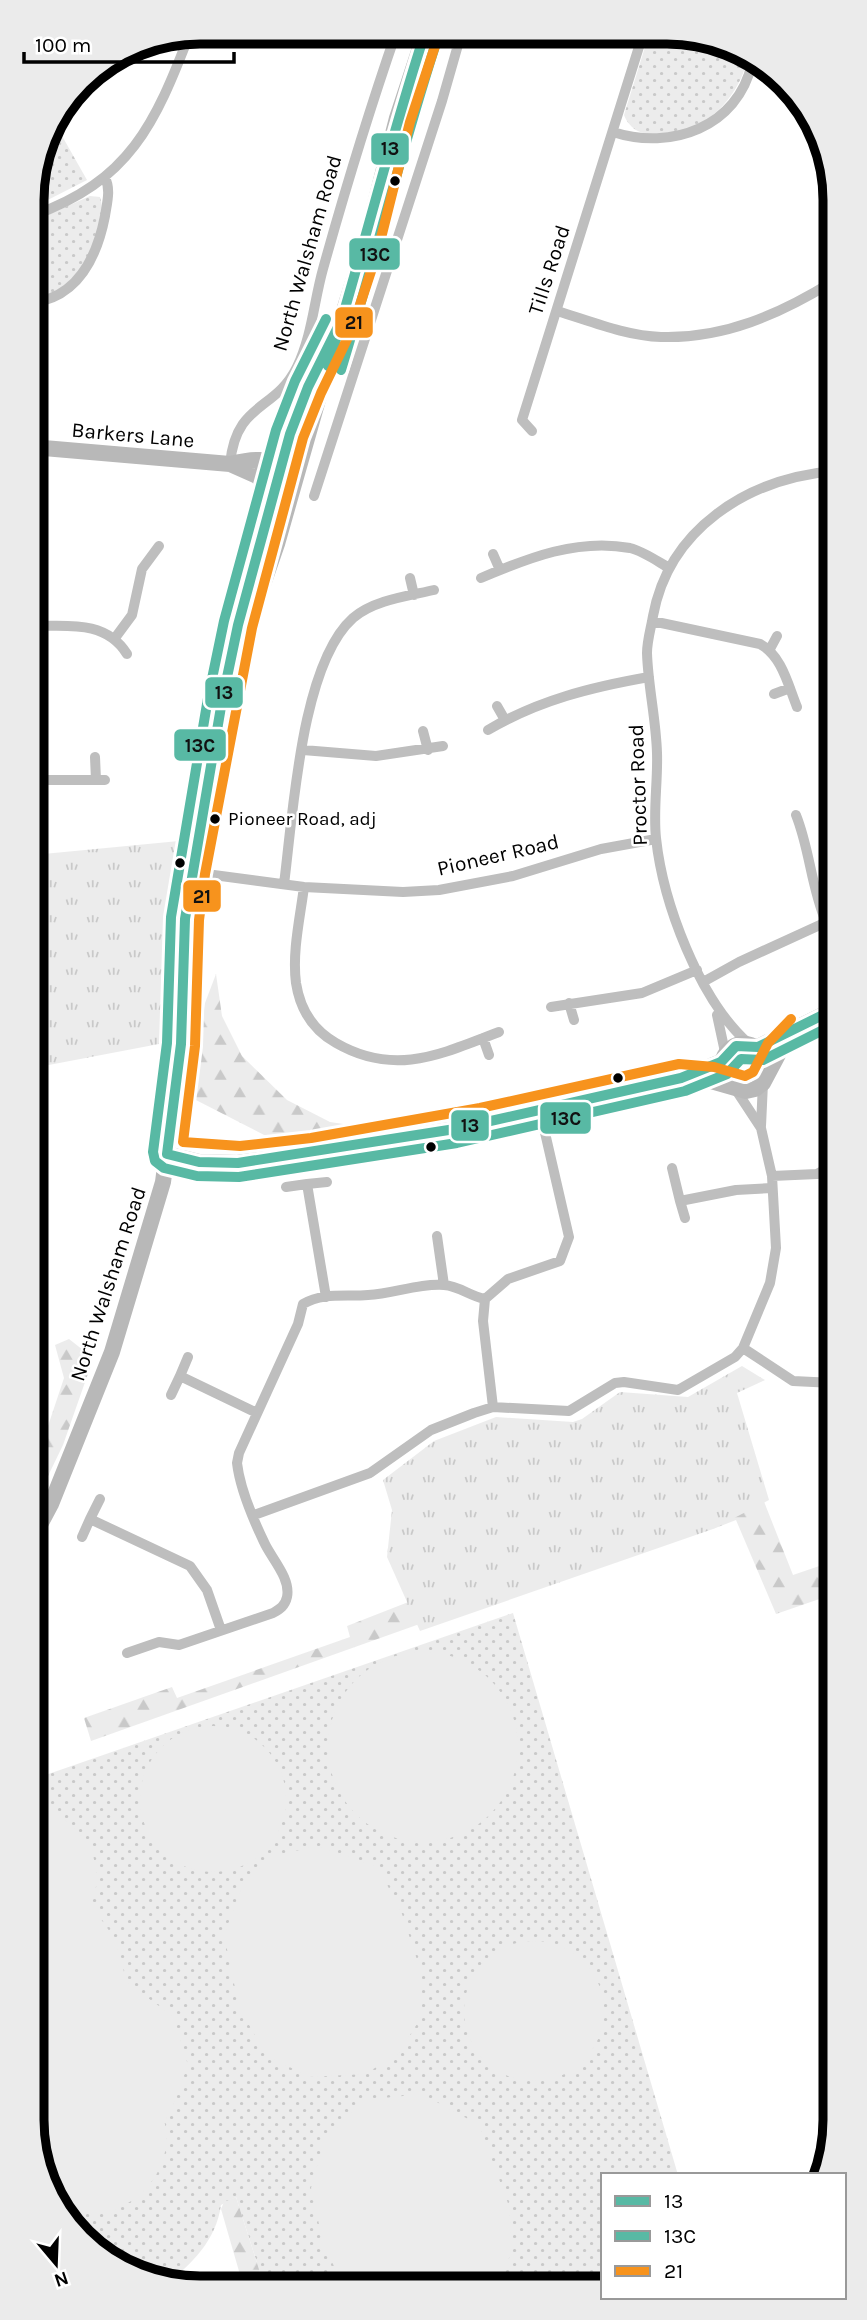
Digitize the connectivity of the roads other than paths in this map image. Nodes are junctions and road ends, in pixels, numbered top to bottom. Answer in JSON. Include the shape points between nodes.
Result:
{"nodes":[{"id":1,"x":393,"y":44,"type":"edge"},
{"id":2,"x":422,"y":44,"type":"edge"},
{"id":3,"x":455,"y":44,"type":"edge"},
{"id":4,"x":640,"y":44,"type":"edge"},
{"id":5,"x":185,"y":45,"type":"edge"},
{"id":6,"x":750,"y":68,"type":"edge"},
{"id":7,"x":613,"y":132,"type":"junction"},
{"id":8,"x":105,"y":178,"type":"junction"},
{"id":9,"x":44,"y":211,"type":"edge"},
{"id":10,"x":364,"y":247,"type":"junction"},
{"id":11,"x":393,"y":250,"type":"junction"},
{"id":12,"x":823,"y":287,"type":"edge"},
{"id":13,"x":44,"y":298,"type":"edge"},
{"id":14,"x":557,"y":311,"type":"junction"},
{"id":15,"x":339,"y":325,"type":"junction"},
{"id":16,"x":532,"y":430,"type":"dead end"},
{"id":17,"x":44,"y":448,"type":"edge"},
{"id":18,"x":230,"y":464,"type":"junction"},
{"id":19,"x":279,"y":467,"type":"junction"},
{"id":20,"x":823,"y":473,"type":"edge"},
{"id":21,"x":293,"y":484,"type":"junction"},
{"id":22,"x":273,"y":492,"type":"junction"},
{"id":23,"x":314,"y":496,"type":"dead end"},
{"id":24,"x":159,"y":546,"type":"dead end"},
{"id":25,"x":493,"y":554,"type":"dead end"},
{"id":26,"x":669,"y":568,"type":"junction"},
{"id":27,"x":500,"y":570,"type":"junction"},
{"id":28,"x":410,"y":578,"type":"dead end"},
{"id":29,"x":481,"y":578,"type":"dead end"},
{"id":30,"x":434,"y":590,"type":"dead end"},
{"id":31,"x":414,"y":594,"type":"junction"},
{"id":32,"x":652,"y":621,"type":"junction"},
{"id":33,"x":44,"y":626,"type":"edge"},
{"id":34,"x":777,"y":636,"type":"dead end"},
{"id":35,"x":115,"y":638,"type":"junction"},
{"id":36,"x":770,"y":649,"type":"junction"},
{"id":37,"x":127,"y":654,"type":"dead end"},
{"id":38,"x":649,"y":677,"type":"junction"},
{"id":39,"x":790,"y":688,"type":"junction"},
{"id":40,"x":774,"y":694,"type":"dead end"},
{"id":41,"x":222,"y":701,"type":"junction"},
{"id":42,"x":497,"y":706,"type":"dead end"},
{"id":43,"x":797,"y":707,"type":"dead end"},
{"id":44,"x":505,"y":720,"type":"junction"},
{"id":45,"x":488,"y":730,"type":"dead end"},
{"id":46,"x":423,"y":731,"type":"dead end"},
{"id":47,"x":443,"y":746,"type":"dead end"},
{"id":48,"x":303,"y":750,"type":"junction"},
{"id":49,"x":428,"y":750,"type":"junction"},
{"id":50,"x":95,"y":757,"type":"dead end"},
{"id":51,"x":44,"y":780,"type":"edge"},
{"id":52,"x":796,"y":815,"type":"dead end"},
{"id":53,"x":656,"y":839,"type":"junction"},
{"id":54,"x":191,"y":872,"type":"junction"},
{"id":55,"x":284,"y":884,"type":"junction"},
{"id":56,"x":304,"y":887,"type":"junction"},
{"id":57,"x":823,"y":910,"type":"edge"},
{"id":58,"x":823,"y":924,"type":"edge"},
{"id":59,"x":697,"y":970,"type":"junction"},
{"id":60,"x":703,"y":982,"type":"junction"},
{"id":61,"x":711,"y":999,"type":"junction"},
{"id":62,"x":569,"y":1003,"type":"junction"},
{"id":63,"x":551,"y":1007,"type":"dead end"},
{"id":64,"x":823,"y":1016,"type":"edge"},
{"id":65,"x":575,"y":1020,"type":"dead end"},
{"id":66,"x":801,"y":1028,"type":"junction"},
{"id":67,"x":499,"y":1032,"type":"dead end"},
{"id":68,"x":483,"y":1038,"type":"junction"},
{"id":69,"x":753,"y":1045,"type":"junction"},
{"id":70,"x":489,"y":1055,"type":"dead end"},
{"id":71,"x":723,"y":1057,"type":"junction"},
{"id":72,"x":766,"y":1076,"type":"junction"},
{"id":73,"x":681,"y":1078,"type":"junction"},
{"id":74,"x":733,"y":1088,"type":"junction"},
{"id":75,"x":540,"y":1111,"type":"junction"},
{"id":76,"x":761,"y":1128,"type":"junction"},
{"id":77,"x":167,"y":1154,"type":"junction"},
{"id":78,"x":672,"y":1168,"type":"dead end"},
{"id":79,"x":823,"y":1171,"type":"edge"},
{"id":80,"x":772,"y":1176,"type":"junction"},
{"id":81,"x":327,"y":1182,"type":"dead end"},
{"id":82,"x":307,"y":1184,"type":"junction"},
{"id":83,"x":286,"y":1187,"type":"dead end"},
{"id":84,"x":772,"y":1188,"type":"junction"},
{"id":85,"x":680,"y":1202,"type":"junction"},
{"id":86,"x":685,"y":1218,"type":"dead end"},
{"id":87,"x":437,"y":1236,"type":"dead end"},
{"id":88,"x":444,"y":1284,"type":"junction"},
{"id":89,"x":326,"y":1297,"type":"junction"},
{"id":90,"x":485,"y":1299,"type":"junction"},
{"id":91,"x":743,"y":1348,"type":"junction"},
{"id":92,"x":188,"y":1357,"type":"dead end"},
{"id":93,"x":180,"y":1376,"type":"junction"},
{"id":94,"x":823,"y":1382,"type":"edge"},
{"id":95,"x":170,"y":1395,"type":"dead end"},
{"id":96,"x":494,"y":1407,"type":"junction"},
{"id":97,"x":257,"y":1413,"type":"junction"},
{"id":98,"x":100,"y":1499,"type":"dead end"},
{"id":99,"x":254,"y":1515,"type":"junction"},
{"id":100,"x":44,"y":1517,"type":"edge"},
{"id":101,"x":90,"y":1519,"type":"junction"},
{"id":102,"x":82,"y":1536,"type":"dead end"},
{"id":103,"x":221,"y":1630,"type":"junction"},
{"id":104,"x":143,"y":1633,"type":"dead end"},
{"id":105,"x":147,"y":1645,"type":"junction"},
{"id":106,"x":128,"y":1653,"type":"dead end"}],
"edges":[{"from":1,"to":18,"type":"street","name":"North Walsham Road","via":[[322,272],[306,349],[287,384],[239,428]]},
{"from":2,"to":10,"type":"main road","name":"North Walsham Road","via":[[397,118]]},
{"from":3,"to":11,"type":"street","name":"North Walsham Road"},
{"from":4,"to":7,"type":"street","name":"Tills Road"},
{"from":5,"to":8,"type":"street","via":[[155,116],[127,157]]},
{"from":6,"to":7,"type":"street","via":[[730,106],[696,131],[654,140]]},
{"from":7,"to":14,"type":"street","name":"Tills Road"},
{"from":8,"to":9,"type":"street"},
{"from":8,"to":13,"type":"street","via":[[109,185],[103,223],[87,270],[68,289]]},
{"from":10,"to":11,"type":"street"},
{"from":10,"to":15,"type":"main road","name":"North Walsham Road"},
{"from":11,"to":23,"type":"street","name":"North Walsham Road"},
{"from":12,"to":14,"type":"street","via":[[767,317],[693,336],[636,333]]},
{"from":14,"to":16,"type":"street","name":"Tills Road","via":[[517,421]]},
{"from":15,"to":19,"type":"main road","name":"North Walsham Road","via":[[307,387]]},
{"from":15,"to":21,"type":"main road","name":"North Walsham Road"},
{"from":17,"to":18,"type":"main road","name":"Barkers Lane"},
{"from":18,"to":19,"type":"main road","name":"Barkers Lane","via":[[253,458]]},
{"from":18,"to":22,"type":"main road","name":"Barkers Lane","via":[[257,476]]},
{"from":19,"to":21,"type":"main road"},
{"from":19,"to":22,"type":"main road","name":"North Walsham Road"},
{"from":20,"to":26,"type":"street","name":"Proctor Road","via":[[767,486],[738,499],[694,531]]},
{"from":21,"to":22,"type":"main road"},
{"from":21,"to":41,"type":"main road","name":"North Walsham Road"},
{"from":22,"to":41,"type":"main road","name":"North Walsham Road"},
{"from":24,"to":35,"type":"street","via":[[142,569],[132,615]]},
{"from":25,"to":27,"type":"street"},
{"from":26,"to":27,"type":"street","via":[[632,548],[593,546],[547,553]]},
{"from":26,"to":32,"type":"street","name":"Proctor Road","via":[[658,589]]},
{"from":27,"to":29,"type":"street"},
{"from":28,"to":31,"type":"street"},
{"from":30,"to":31,"type":"street"},
{"from":31,"to":48,"type":"street","via":[[355,616],[338,634],[316,685]]},
{"from":32,"to":36,"type":"street"},
{"from":32,"to":38,"type":"street","name":"Proctor Road"},
{"from":33,"to":35,"type":"street","via":[[82,626]]},
{"from":34,"to":36,"type":"street"},
{"from":35,"to":37,"type":"street"},
{"from":36,"to":39,"type":"street"},
{"from":38,"to":44,"type":"street","via":[[575,692]]},
{"from":38,"to":53,"type":"street","name":"Proctor Road","via":[[657,744]]},
{"from":39,"to":40,"type":"street"},
{"from":39,"to":43,"type":"street"},
{"from":41,"to":54,"type":"main road","name":"North Walsham Road"},
{"from":42,"to":44,"type":"street"},
{"from":44,"to":45,"type":"street"},
{"from":46,"to":49,"type":"street"},
{"from":47,"to":49,"type":"street"},
{"from":48,"to":49,"type":"street","via":[[376,756]]},
{"from":48,"to":55,"type":"street"},
{"from":50,"to":51,"type":"street","via":[[100,780]]},
{"from":52,"to":57,"type":"street","via":[[807,842],[815,897]]},
{"from":53,"to":56,"type":"street","name":"Pioneer Road","via":[[450,888],[403,892]]},
{"from":53,"to":59,"type":"street","name":"Proctor Road","via":[[679,927]]},
{"from":54,"to":55,"type":"street","name":"Pioneer Road"},
{"from":54,"to":77,"type":"main road","name":"North Walsham Road","via":[[181,1044]]},
{"from":55,"to":56,"type":"street","name":"Pioneer Road"},
{"from":56,"to":68,"type":"street","via":[[296,985],[307,1016],[320,1034],[382,1062],[438,1055]]},
{"from":58,"to":60,"type":"street"},
{"from":59,"to":60,"type":"street","name":"Proctor Road"},
{"from":59,"to":62,"type":"street","via":[[642,993]]},
{"from":60,"to":61,"type":"street","name":"Proctor Road"},
{"from":61,"to":69,"type":"street","name":"Proctor Road","via":[[730,1027]]},
{"from":61,"to":71,"type":"street","name":"Proctor Road","via":[[724,1038]]},
{"from":62,"to":63,"type":"street"},
{"from":62,"to":65,"type":"street"},
{"from":64,"to":66,"type":"main road"},
{"from":66,"to":69,"type":"main road"},
{"from":66,"to":72,"type":"main road","via":[[779,1051]]},
{"from":67,"to":68,"type":"street"},
{"from":68,"to":70,"type":"street"},
{"from":69,"to":71,"type":"main road","via":[[735,1045]]},
{"from":69,"to":72,"type":"main road","via":[[766,1055]]},
{"from":71,"to":73,"type":"main road"},
{"from":71,"to":74,"type":"main road","via":[[722,1074]]},
{"from":72,"to":74,"type":"main road","via":[[746,1091]]},
{"from":72,"to":76,"type":"street"},
{"from":73,"to":74,"type":"main road"},
{"from":73,"to":75,"type":"main road"},
{"from":74,"to":76,"type":"street"},
{"from":75,"to":77,"type":"main road","via":[[262,1160],[209,1162]]},
{"from":75,"to":90,"type":"street","via":[[572,1251],[550,1267],[508,1279]]},
{"from":76,"to":80,"type":"street"},
{"from":77,"to":100,"type":"main road","name":"North Walsham Road","via":[[112,1352]]},
{"from":78,"to":85,"type":"street"},
{"from":79,"to":80,"type":"street"},
{"from":80,"to":84,"type":"street"},
{"from":81,"to":82,"type":"street"},
{"from":82,"to":83,"type":"street"},
{"from":82,"to":89,"type":"street"},
{"from":84,"to":85,"type":"street"},
{"from":84,"to":91,"type":"street","via":[[775,1264]]},
{"from":85,"to":86,"type":"street"},
{"from":87,"to":88,"type":"street"},
{"from":88,"to":89,"type":"street"},
{"from":88,"to":90,"type":"street"},
{"from":89,"to":97,"type":"street","via":[[303,1304],[295,1332]]},
{"from":90,"to":96,"type":"street","via":[[483,1321]]},
{"from":91,"to":94,"type":"street","via":[[793,1381]]},
{"from":91,"to":96,"type":"street","via":[[678,1390],[624,1382],[569,1411]]},
{"from":92,"to":93,"type":"street"},
{"from":93,"to":95,"type":"street"},
{"from":93,"to":97,"type":"street"},
{"from":96,"to":99,"type":"street","via":[[430,1430],[370,1473]]},
{"from":97,"to":99,"type":"street","via":[[237,1463]]},
{"from":98,"to":101,"type":"street"},
{"from":99,"to":103,"type":"street","via":[[287,1599],[273,1613]]},
{"from":101,"to":102,"type":"street"},
{"from":101,"to":103,"type":"street","via":[[190,1566],[207,1590]]},
{"from":103,"to":105,"type":"street","via":[[179,1645]]},
{"from":104,"to":105,"type":"street"},
{"from":105,"to":106,"type":"street"}]}
